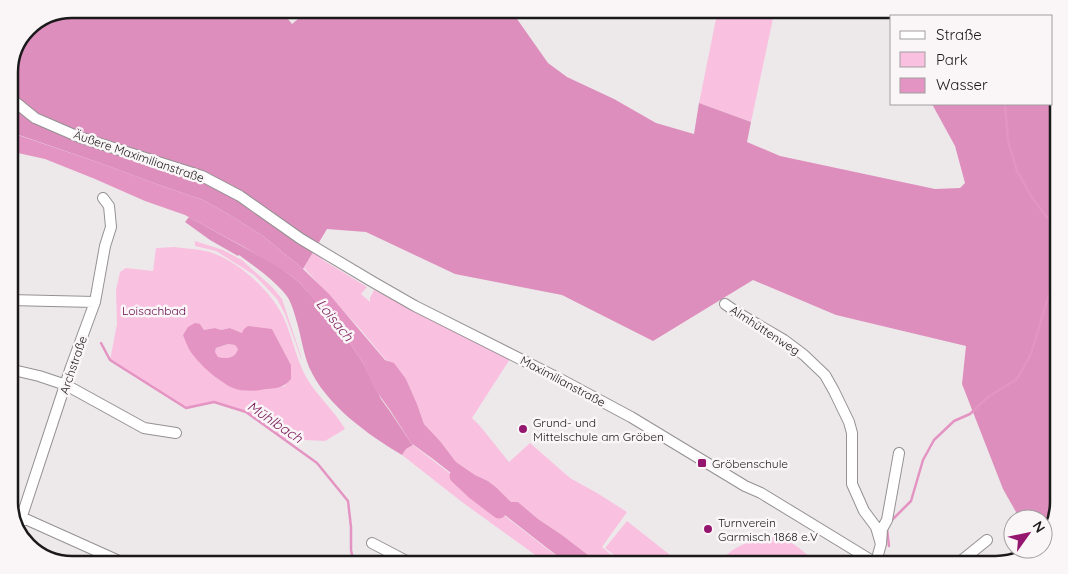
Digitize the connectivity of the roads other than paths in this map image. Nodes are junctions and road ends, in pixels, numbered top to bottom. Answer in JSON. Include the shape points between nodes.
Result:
{"nodes":[{"id":1,"x":18,"y":104,"type":"edge"},
{"id":2,"x":103,"y":198,"type":"dead end"},
{"id":3,"x":345,"y":266,"type":"joint"},
{"id":4,"x":18,"y":300,"type":"edge"},
{"id":5,"x":95,"y":302,"type":"junction"},
{"id":6,"x":725,"y":304,"type":"dead end"},
{"id":7,"x":18,"y":371,"type":"edge"},
{"id":8,"x":66,"y":385,"type":"junction"},
{"id":9,"x":176,"y":433,"type":"dead end"},
{"id":10,"x":899,"y":453,"type":"dead end"},
{"id":11,"x":18,"y":509,"type":"edge"},
{"id":12,"x":20,"y":518,"type":"edge"},
{"id":13,"x":987,"y":540,"type":"dead end"},
{"id":14,"x":372,"y":543,"type":"dead end"},
{"id":15,"x":881,"y":544,"type":"junction"},
{"id":16,"x":107,"y":556,"type":"edge"},
{"id":17,"x":397,"y":556,"type":"edge"},
{"id":18,"x":865,"y":556,"type":"edge"},
{"id":19,"x":879,"y":556,"type":"edge"},
{"id":20,"x":967,"y":556,"type":"edge"}],
"edges":[{"from":1,"to":3,"type":"street","name":"Äußere Maximilianstraße","via":[[35,118],[79,137],[202,176],[240,196]]},
{"from":2,"to":5,"type":"street","name":"Archstraße","via":[[109,206],[112,227],[105,246]]},
{"from":3,"to":18,"type":"street","name":"Maximilianstraße","via":[[415,306],[631,417]]},
{"from":4,"to":5,"type":"street"},
{"from":5,"to":8,"type":"street","name":"Archstraße"},
{"from":6,"to":15,"type":"street","name":"Almhüttenweg","via":[[784,340],[825,375],[852,433],[852,484],[864,511],[876,527]]},
{"from":7,"to":8,"type":"street"},
{"from":8,"to":9,"type":"street","via":[[144,428]]},
{"from":8,"to":11,"type":"street","name":"Archstraße"},
{"from":10,"to":15,"type":"street"},
{"from":12,"to":16,"type":"street"},
{"from":13,"to":20,"type":"street"},
{"from":14,"to":17,"type":"street"},
{"from":15,"to":19,"type":"street"}]}
